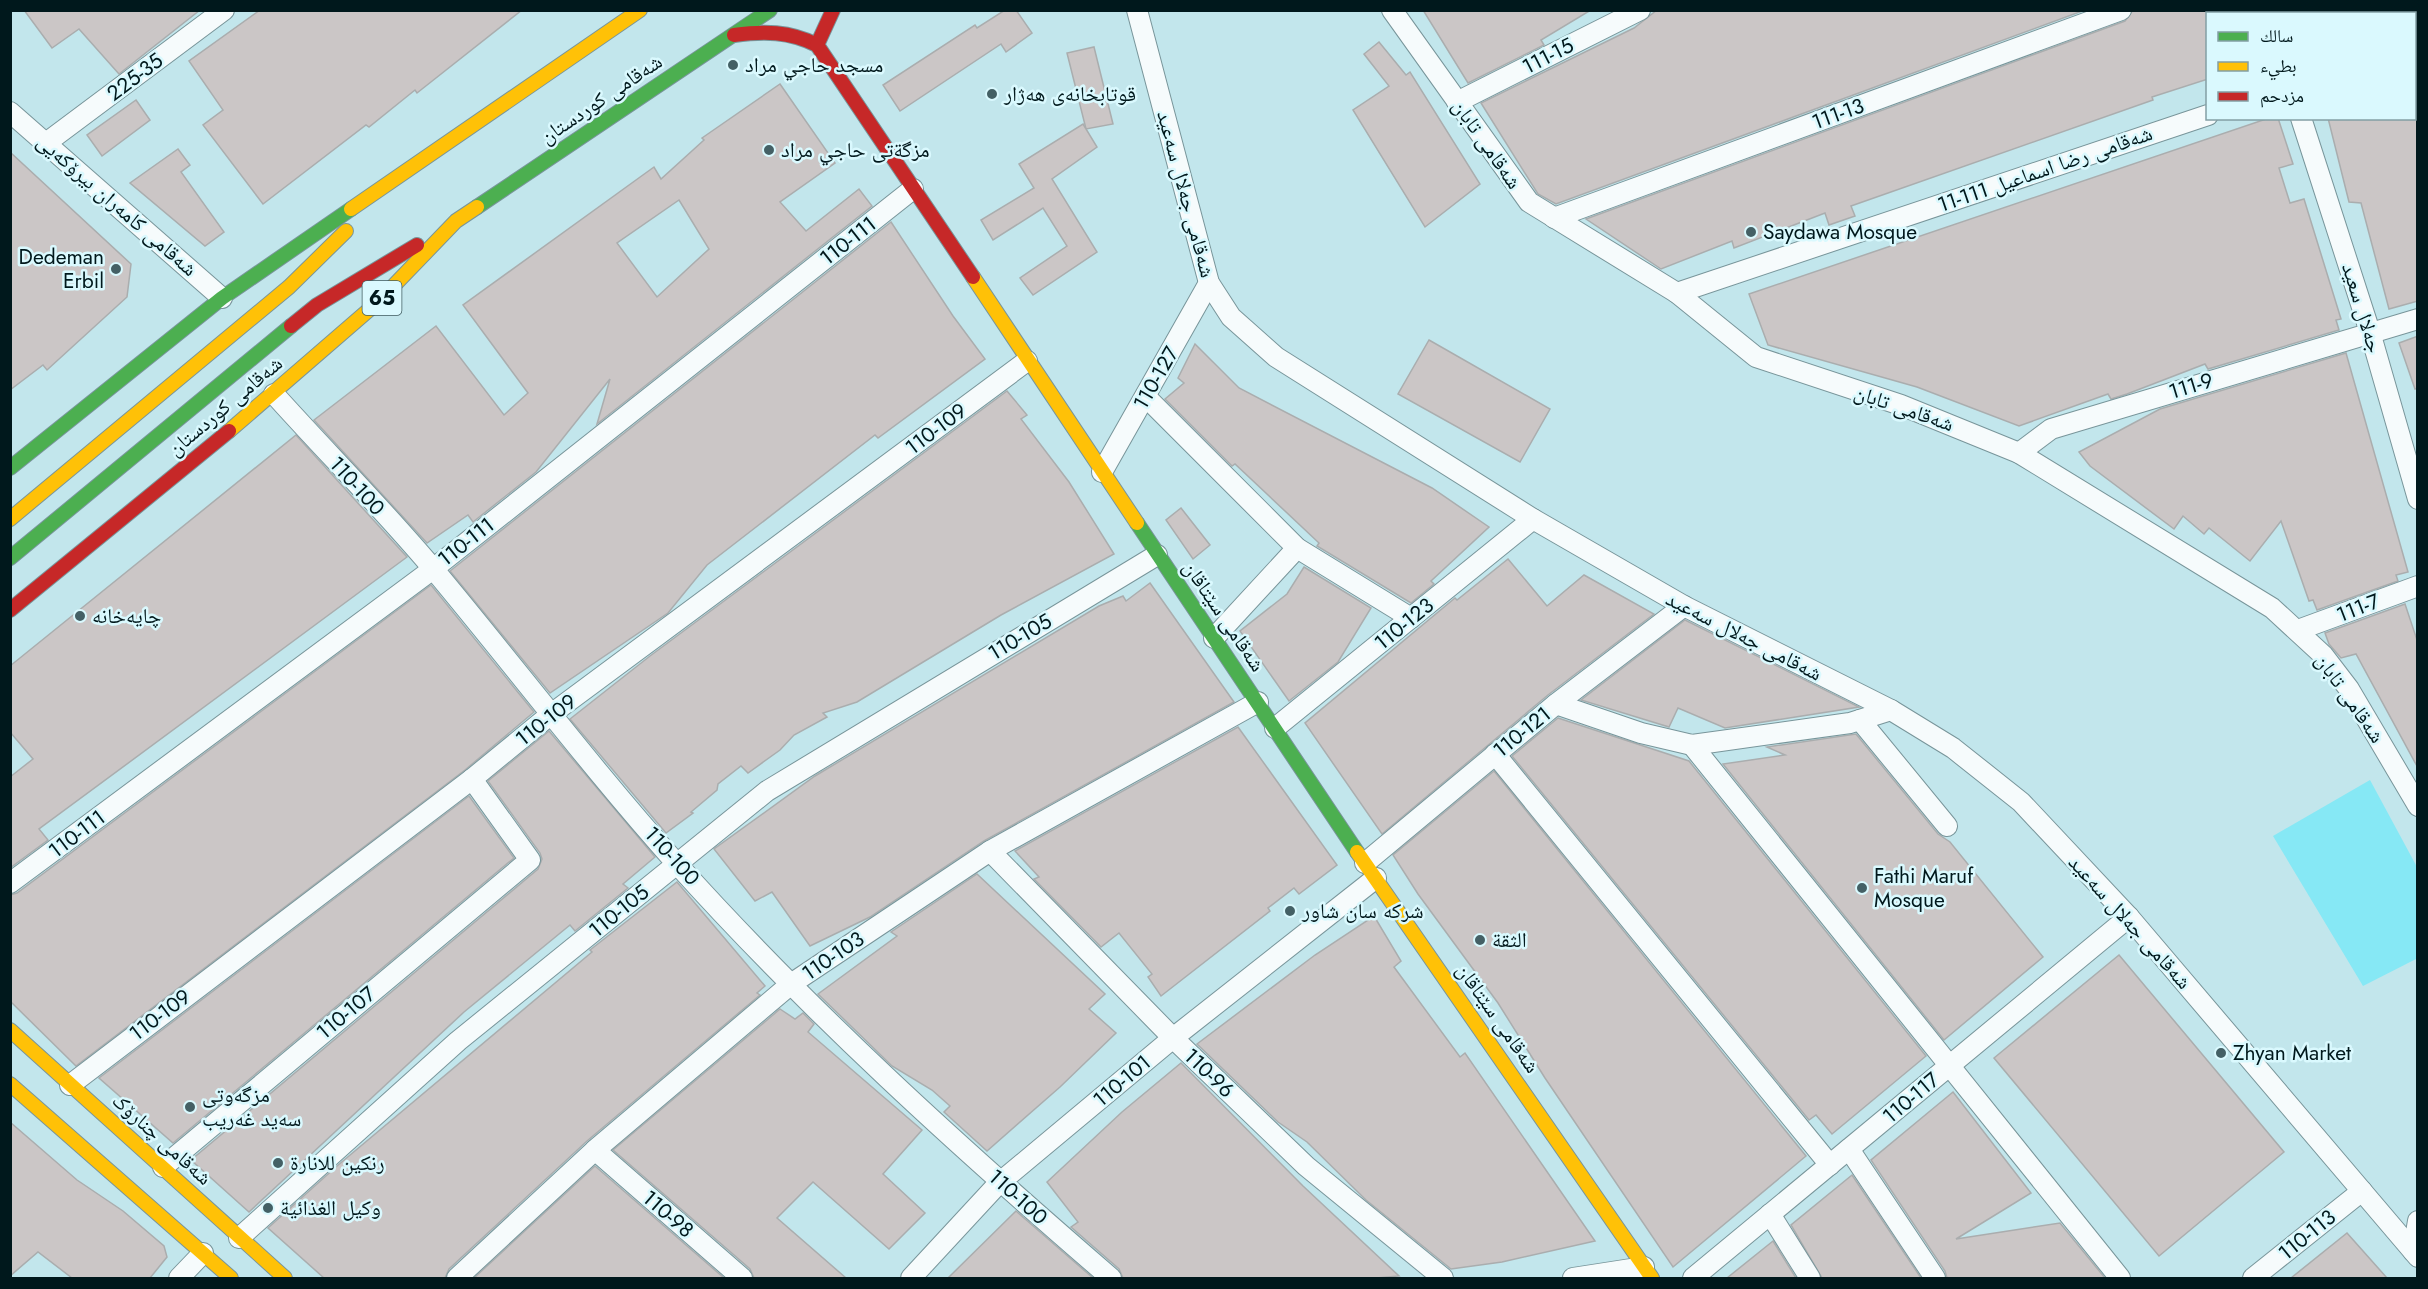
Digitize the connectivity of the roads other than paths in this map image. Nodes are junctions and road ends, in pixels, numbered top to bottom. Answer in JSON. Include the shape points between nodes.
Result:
{"nodes":[{"id":1,"x":224,"y":10,"type":"edge"},
{"id":2,"x":640,"y":10,"type":"edge"},
{"id":3,"x":770,"y":10,"type":"edge"},
{"id":4,"x":833,"y":10,"type":"edge"},
{"id":5,"x":1137,"y":10,"type":"edge"},
{"id":6,"x":1392,"y":10,"type":"edge"},
{"id":7,"x":1640,"y":10,"type":"edge"},
{"id":8,"x":2121,"y":10,"type":"edge"},
{"id":9,"x":734,"y":35,"type":"junction"},
{"id":10,"x":817,"y":45,"type":"junction"},
{"id":11,"x":1457,"y":102,"type":"junction"},
{"id":12,"x":10,"y":112,"type":"edge"},
{"id":13,"x":2206,"y":116,"type":"edge"},
{"id":14,"x":2302,"y":120,"type":"edge"},
{"id":15,"x":46,"y":143,"type":"junction"},
{"id":16,"x":410,"y":168,"type":"junction"},
{"id":17,"x":913,"y":189,"type":"junction"},
{"id":18,"x":1554,"y":218,"type":"junction"},
{"id":19,"x":456,"y":221,"type":"junction"},
{"id":20,"x":1209,"y":283,"type":"junction"},
{"id":21,"x":1677,"y":293,"type":"junction"},
{"id":22,"x":222,"y":298,"type":"junction"},
{"id":23,"x":2418,"y":319,"type":"edge"},
{"id":24,"x":2370,"y":332,"type":"junction"},
{"id":25,"x":1028,"y":361,"type":"junction"},
{"id":26,"x":274,"y":394,"type":"junction"},
{"id":27,"x":1146,"y":397,"type":"junction"},
{"id":28,"x":2019,"y":453,"type":"junction"},
{"id":29,"x":10,"y":468,"type":"edge"},
{"id":30,"x":1102,"y":472,"type":"junction"},
{"id":31,"x":2418,"y":498,"type":"edge"},
{"id":32,"x":10,"y":519,"type":"edge"},
{"id":33,"x":1533,"y":519,"type":"junction"},
{"id":34,"x":1297,"y":548,"type":"junction"},
{"id":35,"x":1157,"y":555,"type":"junction"},
{"id":36,"x":10,"y":558,"type":"edge"},
{"id":37,"x":433,"y":569,"type":"junction"},
{"id":38,"x":2418,"y":586,"type":"edge"},
{"id":39,"x":1684,"y":606,"type":"junction"},
{"id":40,"x":10,"y":610,"type":"edge"},
{"id":41,"x":1411,"y":618,"type":"junction"},
{"id":42,"x":2298,"y":630,"type":"junction"},
{"id":43,"x":1214,"y":638,"type":"junction"},
{"id":44,"x":1258,"y":702,"type":"junction"},
{"id":45,"x":1556,"y":704,"type":"junction"},
{"id":46,"x":1891,"y":710,"type":"junction"},
{"id":47,"x":550,"y":716,"type":"junction"},
{"id":48,"x":1860,"y":720,"type":"junction"},
{"id":49,"x":1275,"y":728,"type":"junction"},
{"id":50,"x":1692,"y":745,"type":"junction"},
{"id":51,"x":1495,"y":754,"type":"junction"},
{"id":52,"x":472,"y":780,"type":"junction"},
{"id":53,"x":2418,"y":806,"type":"edge"},
{"id":54,"x":1947,"y":826,"type":"dead end"},
{"id":55,"x":990,"y":851,"type":"junction"},
{"id":56,"x":677,"y":864,"type":"junction"},
{"id":57,"x":1370,"y":870,"type":"junction"},
{"id":58,"x":10,"y":883,"type":"edge"},
{"id":59,"x":2129,"y":917,"type":"junction"},
{"id":60,"x":791,"y":984,"type":"junction"},
{"id":61,"x":10,"y":1030,"type":"edge"},
{"id":62,"x":1173,"y":1038,"type":"junction"},
{"id":63,"x":1948,"y":1067,"type":"junction"},
{"id":64,"x":10,"y":1084,"type":"edge"},
{"id":65,"x":70,"y":1085,"type":"junction"},
{"id":66,"x":1849,"y":1149,"type":"junction"},
{"id":67,"x":595,"y":1150,"type":"junction"},
{"id":68,"x":1830,"y":1165,"type":"junction"},
{"id":69,"x":163,"y":1167,"type":"junction"},
{"id":70,"x":1000,"y":1182,"type":"junction"},
{"id":71,"x":2362,"y":1191,"type":"junction"},
{"id":72,"x":1770,"y":1214,"type":"junction"},
{"id":73,"x":2418,"y":1221,"type":"edge"},
{"id":74,"x":239,"y":1238,"type":"junction"},
{"id":75,"x":203,"y":1253,"type":"junction"},
{"id":76,"x":2415,"y":1254,"type":"edge"},
{"id":77,"x":1648,"y":1273,"type":"edge"},
{"id":78,"x":179,"y":1278,"type":"edge"},
{"id":79,"x":231,"y":1278,"type":"edge"},
{"id":80,"x":285,"y":1278,"type":"edge"},
{"id":81,"x":457,"y":1278,"type":"edge"},
{"id":82,"x":742,"y":1278,"type":"edge"},
{"id":83,"x":911,"y":1278,"type":"edge"},
{"id":84,"x":1111,"y":1278,"type":"edge"},
{"id":85,"x":1443,"y":1278,"type":"edge"},
{"id":86,"x":1573,"y":1278,"type":"edge"},
{"id":87,"x":1693,"y":1278,"type":"edge"},
{"id":88,"x":1810,"y":1278,"type":"edge"},
{"id":89,"x":1935,"y":1278,"type":"edge"},
{"id":90,"x":2120,"y":1278,"type":"edge"},
{"id":91,"x":2253,"y":1278,"type":"edge"}],
"edges":[{"from":1,"to":15,"type":"street","name":"225-35"},
{"from":2,"to":16,"type":"main road"},
{"from":3,"to":9,"type":"main road","name":"شەقامی کوردستان","number":"65"},
{"from":4,"to":10,"type":"main road"},
{"from":5,"to":20,"type":"street","name":"شەقامی جەلال سەعید"},
{"from":6,"to":11,"type":"street","name":"شەقامی تابان"},
{"from":7,"to":11,"type":"street","name":"111-15"},
{"from":8,"to":18,"type":"street","name":"111-13"},
{"from":9,"to":10,"type":"main road","via":[[780,30]]},
{"from":9,"to":19,"type":"main road","name":"شەقامی کوردستان","number":"65"},
{"from":10,"to":17,"type":"main road","name":"شەقامی سێتاقان"},
{"from":11,"to":18,"type":"street","name":"شەقامی تابان","via":[[1519,191]]},
{"from":12,"to":15,"type":"street","name":"شه‌قامی كامەران بیرۆكەیی"},
{"from":13,"to":21,"type":"street","name":"شەقامی رضا اسماعيل 111-11"},
{"from":14,"to":24,"type":"street","name":"جه‌لال سعید"},
{"from":15,"to":22,"type":"street","name":"شه‌قامی كامەران بیرۆكەیی"},
{"from":16,"to":22,"type":"main road"},
{"from":16,"to":32,"type":"main road","via":[[289,287]]},
{"from":17,"to":25,"type":"main road","name":"شەقامی سێتاقان"},
{"from":17,"to":37,"type":"street","name":"110-111"},
{"from":18,"to":21,"type":"street","name":"شەقامی تابان"},
{"from":19,"to":26,"type":"main road","name":"شەقامی کوردستان","number":"65","via":[[378,302]]},
{"from":19,"to":36,"type":"main road","name":"شەقامی کوردستان","number":"65","via":[[317,305]]},
{"from":20,"to":27,"type":"street","name":"110-127"},
{"from":20,"to":33,"type":"street","name":"شەقامی جەلال سەعید","via":[[1231,317],[1276,357]]},
{"from":21,"to":28,"type":"street","name":"شەقامی تابان","via":[[1767,362],[1901,405]]},
{"from":22,"to":29,"type":"main road"},
{"from":23,"to":24,"type":"street","name":"111-9"},
{"from":24,"to":28,"type":"street","name":"111-9","via":[[2051,429]]},
{"from":24,"to":31,"type":"street","name":"جه‌لال سعید"},
{"from":25,"to":30,"type":"main road","name":"شەقامی سێتاقان"},
{"from":25,"to":47,"type":"street","name":"110-109"},
{"from":26,"to":37,"type":"street","name":"110-100"},
{"from":26,"to":40,"type":"main road","name":"شەقامی کوردستان","number":"65"},
{"from":27,"to":30,"type":"street","name":"110-127"},
{"from":27,"to":34,"type":"street"},
{"from":28,"to":42,"type":"street","name":"شەقامی تابان","via":[[2272,608]]},
{"from":30,"to":35,"type":"main road","name":"شەقامی سێتاقان"},
{"from":33,"to":39,"type":"street","name":"شەقامی جەلال سەعید"},
{"from":33,"to":41,"type":"street","name":"110-123"},
{"from":34,"to":41,"type":"street"},
{"from":34,"to":43,"type":"street"},
{"from":35,"to":43,"type":"main road","name":"شەقامی سێتاقان"},
{"from":35,"to":56,"type":"street","name":"110-105","via":[[767,791]]},
{"from":37,"to":47,"type":"street","name":"110-100"},
{"from":37,"to":58,"type":"street","name":"110-111"},
{"from":38,"to":42,"type":"street","name":"111-7"},
{"from":39,"to":45,"type":"street","name":"110-121"},
{"from":39,"to":46,"type":"street","name":"شەقامی جەلال سەعید"},
{"from":41,"to":49,"type":"street","name":"110-123"},
{"from":42,"to":53,"type":"street","name":"شەقامی تابان","via":[[2349,689]]},
{"from":43,"to":44,"type":"main road","name":"شەقامی سێتاقان"},
{"from":44,"to":49,"type":"main road","name":"شەقامی سێتاقان"},
{"from":44,"to":55,"type":"street","name":"110-103"},
{"from":45,"to":50,"type":"street","via":[[1641,733]]},
{"from":45,"to":51,"type":"street","name":"110-121"},
{"from":46,"to":48,"type":"street"},
{"from":46,"to":59,"type":"street","name":"شەقامی جەلال سەعید","via":[[1953,748],[2020,802]]},
{"from":47,"to":52,"type":"street","name":"110-109"},
{"from":47,"to":56,"type":"street","name":"110-100"},
{"from":48,"to":50,"type":"street"},
{"from":48,"to":54,"type":"street"},
{"from":49,"to":57,"type":"main road","name":"شەقامی سێتاقان"},
{"from":50,"to":63,"type":"street"},
{"from":51,"to":57,"type":"street","name":"110-121"},
{"from":51,"to":68,"type":"street"},
{"from":52,"to":65,"type":"street","name":"110-109"},
{"from":52,"to":69,"type":"street","name":"110-107","via":[[530,860]]},
{"from":55,"to":60,"type":"street","name":"110-103"},
{"from":55,"to":62,"type":"street","name":"110-96"},
{"from":56,"to":60,"type":"street","name":"110-100"},
{"from":56,"to":74,"type":"street","name":"110-105","via":[[458,1041]]},
{"from":57,"to":62,"type":"street","name":"110-101"},
{"from":57,"to":77,"type":"main road","name":"شەقامی سێتاقان"},
{"from":59,"to":63,"type":"street","name":"110-117"},
{"from":59,"to":71,"type":"street","name":"شەقامی جەلال سەعید"},
{"from":60,"to":67,"type":"street","name":"110-103"},
{"from":60,"to":70,"type":"street","name":"110-100"},
{"from":61,"to":65,"type":"main road","name":"شەقامی چنارۆک"},
{"from":62,"to":70,"type":"street","name":"110-101"},
{"from":62,"to":85,"type":"street","name":"110-96","via":[[1306,1166]]},
{"from":63,"to":66,"type":"street","name":"110-117"},
{"from":63,"to":90,"type":"street"},
{"from":64,"to":75,"type":"main road"},
{"from":65,"to":69,"type":"main road","name":"شەقامی چنارۆک"},
{"from":66,"to":68,"type":"street","name":"110-117"},
{"from":66,"to":89,"type":"street"},
{"from":67,"to":81,"type":"street","name":"110-103"},
{"from":67,"to":82,"type":"street","name":"110-98"},
{"from":68,"to":72,"type":"street","name":"110-117"},
{"from":69,"to":74,"type":"main road","name":"شەقامی چنارۆک"},
{"from":70,"to":83,"type":"street","name":"110-101"},
{"from":70,"to":84,"type":"street","name":"110-100"},
{"from":71,"to":76,"type":"street","name":"شەقامی جەلال سەعید"},
{"from":71,"to":91,"type":"street","name":"110-113"},
{"from":72,"to":87,"type":"street","name":"110-117"},
{"from":72,"to":88,"type":"street"},
{"from":73,"to":76,"type":"street"},
{"from":74,"to":80,"type":"main road","name":"شەقامی چنارۆک"},
{"from":75,"to":78,"type":"street"},
{"from":75,"to":79,"type":"main road"},
{"from":77,"to":86,"type":"street"}]}
